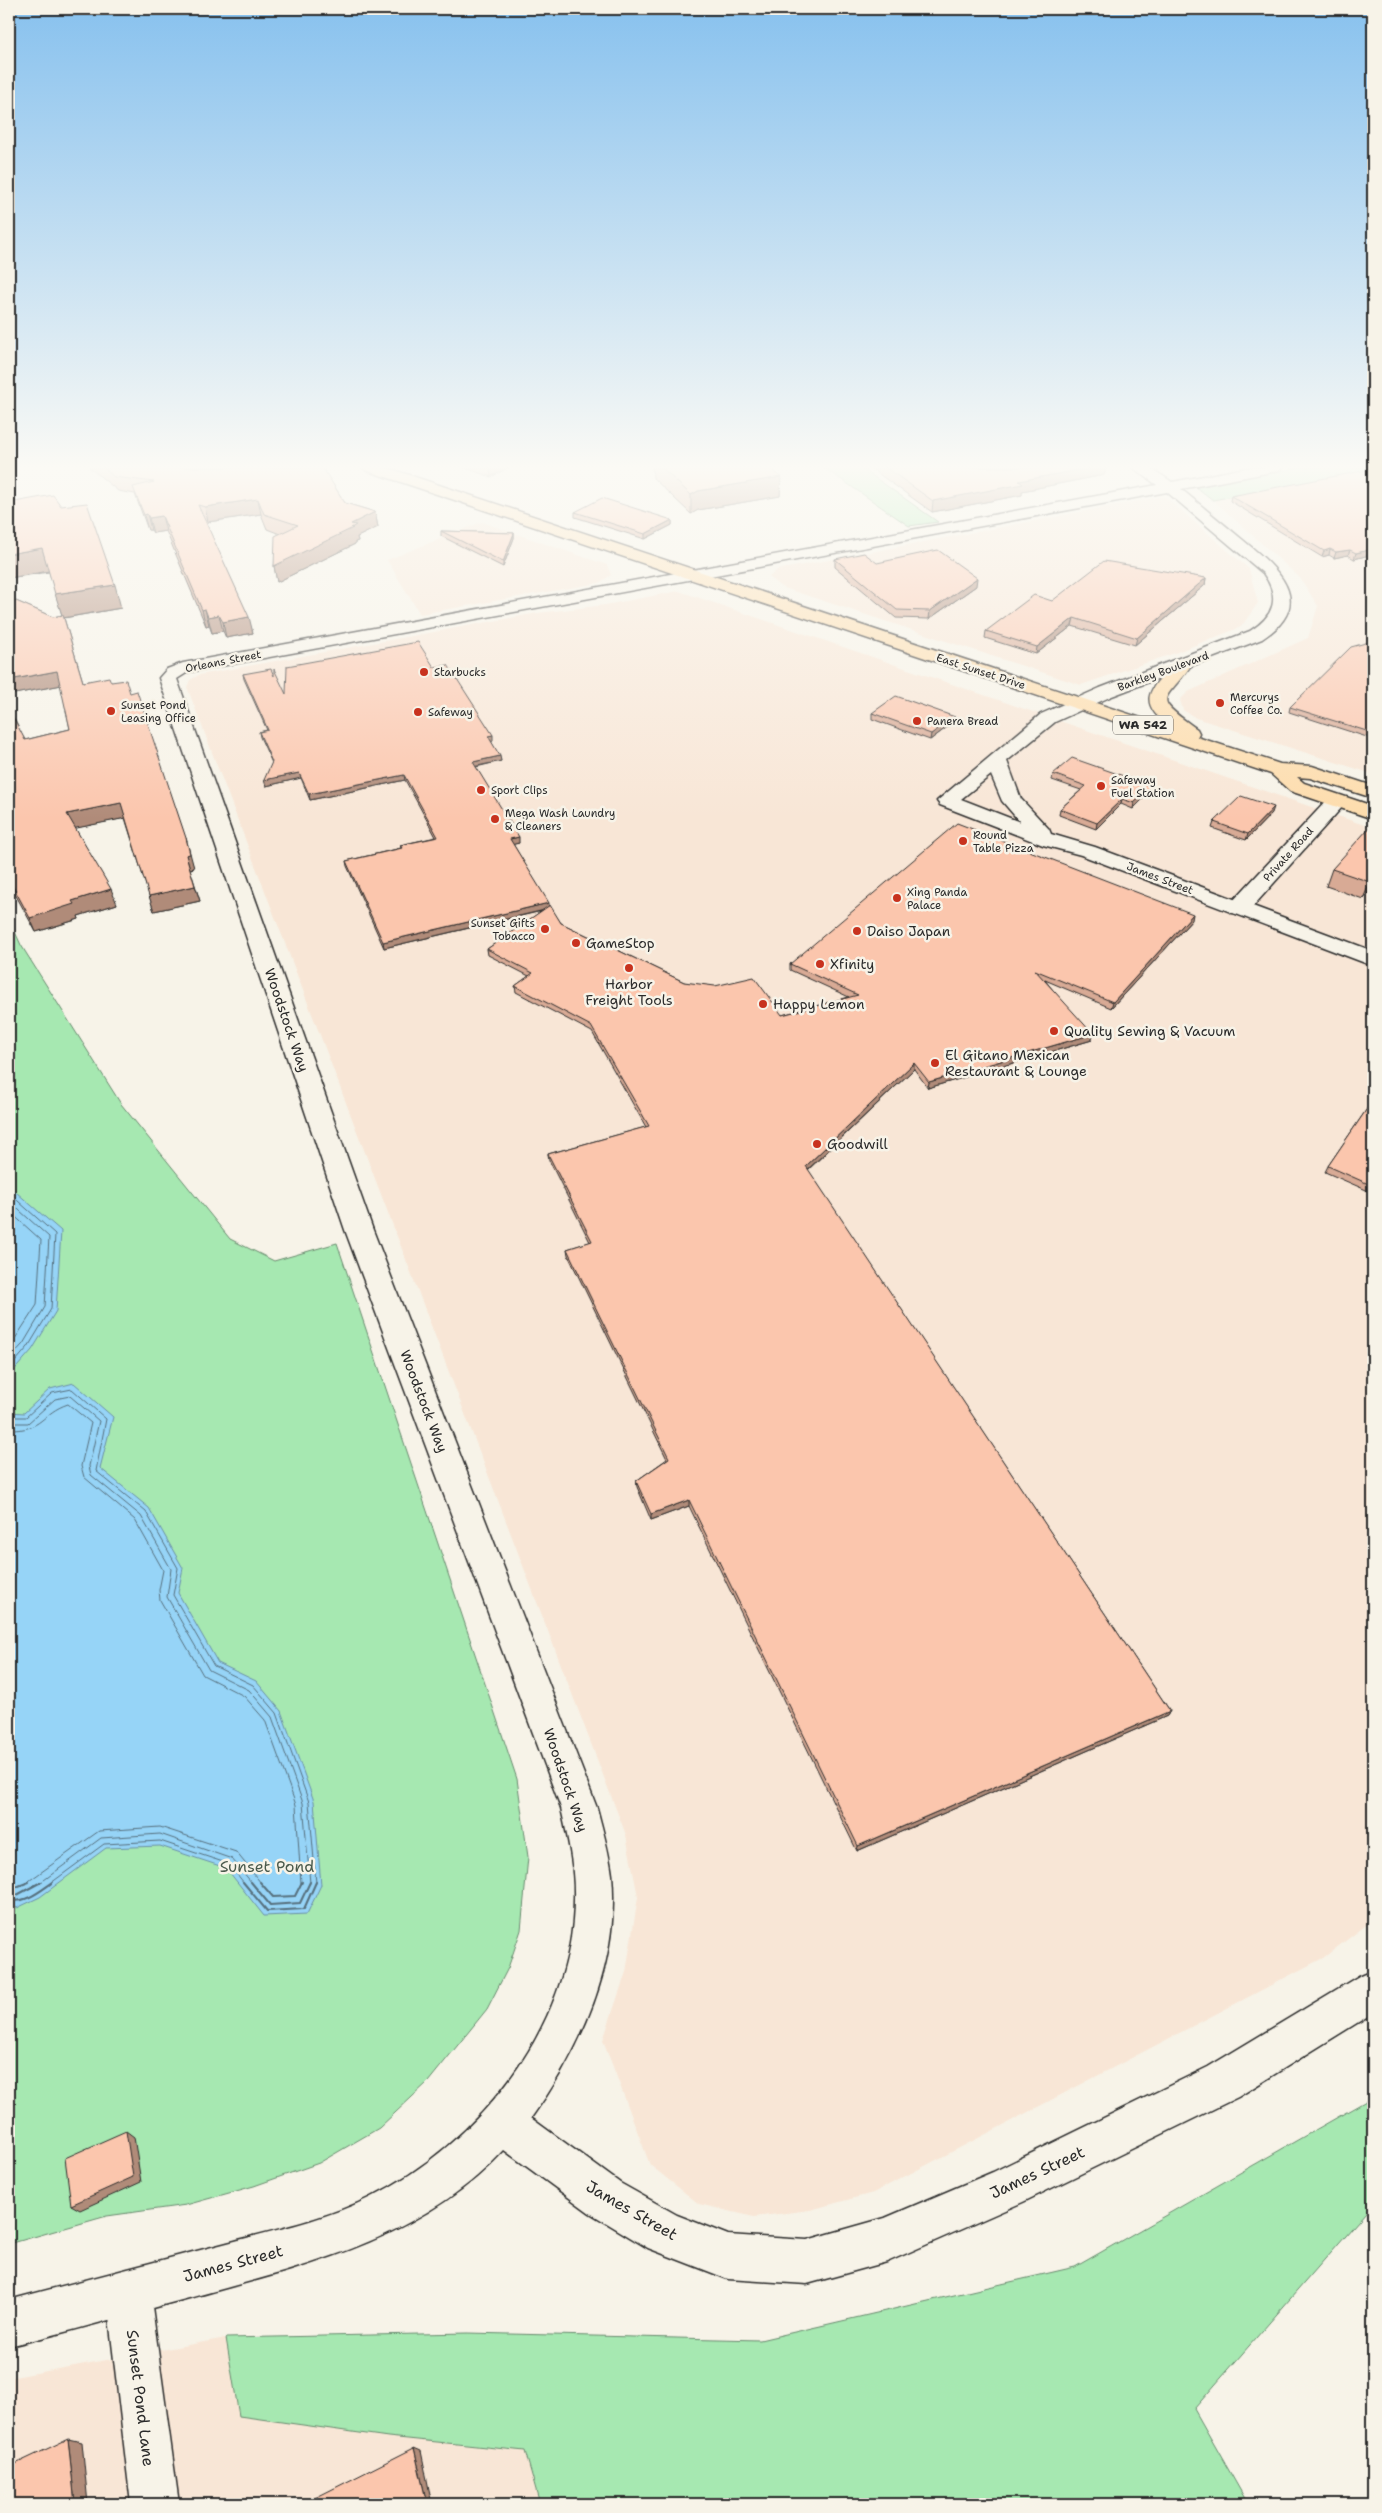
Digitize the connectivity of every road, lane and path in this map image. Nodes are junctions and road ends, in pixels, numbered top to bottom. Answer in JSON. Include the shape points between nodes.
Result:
{"nodes":[{"id":1,"x":640,"y":584,"type":"edge"},
{"id":2,"x":719,"y":584,"type":"edge"},
{"id":3,"x":1278,"y":584,"type":"edge"},
{"id":4,"x":1183,"y":664,"type":"junction"},
{"id":5,"x":173,"y":672,"type":"joint"},
{"id":6,"x":1079,"y":703,"type":"junction"},
{"id":7,"x":1207,"y":746,"type":"junction"},
{"id":8,"x":997,"y":760,"type":"junction"},
{"id":9,"x":1278,"y":770,"type":"junction"},
{"id":10,"x":1373,"y":792,"type":"edge"},
{"id":11,"x":946,"y":801,"type":"joint"},
{"id":12,"x":1337,"y":801,"type":"junction"},
{"id":13,"x":1373,"y":813,"type":"edge"},
{"id":14,"x":1050,"y":841,"type":"junction"},
{"id":15,"x":1239,"y":908,"type":"junction"},
{"id":16,"x":1373,"y":959,"type":"edge"},
{"id":17,"x":1373,"y":1990,"type":"edge"},
{"id":18,"x":502,"y":2123,"type":"junction"},
{"id":19,"x":128,"y":2292,"type":"junction"},
{"id":20,"x":9,"y":2323,"type":"edge"},
{"id":21,"x":154,"y":2504,"type":"edge"}],
"edges":[{"from":1,"to":5,"type":"main road","name":"Orleans Street"},
{"from":2,"to":6,"type":"main road","name":"East Sunset Drive","number":"WA 542"},
{"from":3,"to":4,"type":"main road","name":"Barkley Boulevard","via":[[1283,601],[1281,610],[1264,631]]},
{"from":4,"to":6,"type":"main road","name":"Barkley Boulevard"},
{"from":4,"to":7,"type":"main road","via":[[1158,692],[1157,703],[1165,715]]},
{"from":5,"to":18,"type":"main road","name":"Woodstock Way","via":[[167,681],[359,1230],[579,1808],[590,1850],[594,1897],[590,1942],[581,1983],[564,2026],[536,2076]]},
{"from":6,"to":7,"type":"main road","name":"East Sunset Drive","number":"WA 542"},
{"from":6,"to":8,"type":"main road","name":"Barkley Boulevard","via":[[1048,718]]},
{"from":7,"to":9,"type":"main road","name":"East Sunset Drive","number":"WA 542"},
{"from":8,"to":11,"type":"main road","name":"Barkley Boulevard"},
{"from":8,"to":14,"type":"main road","via":[[1003,787],[1011,801]]},
{"from":9,"to":10,"type":"main road","name":"East Sunset Drive","number":"WA 542","via":[[1312,772]]},
{"from":9,"to":12,"type":"main road","name":"East Sunset Drive","number":"WA 542","via":[[1297,787]]},
{"from":11,"to":14,"type":"main road","name":"James Street"},
{"from":12,"to":13,"type":"main road","name":"East Sunset Drive","number":"WA 542"},
{"from":12,"to":15,"type":"main road","name":"Private Road"},
{"from":14,"to":15,"type":"main road","name":"James Street","via":[[1088,850]]},
{"from":15,"to":16,"type":"main road","name":"James Street"},
{"from":17,"to":18,"type":"main road","name":"James Street","via":[[1223,2082],[1008,2187],[887,2240],[807,2262],[728,2257],[664,2232],[605,2198]]},
{"from":18,"to":19,"type":"main road","name":"James Street","via":[[428,2188],[393,2209],[297,2246]]},
{"from":19,"to":20,"type":"main road","name":"James Street"},
{"from":19,"to":21,"type":"main road","name":"Sunset Pond Lane"}]}
